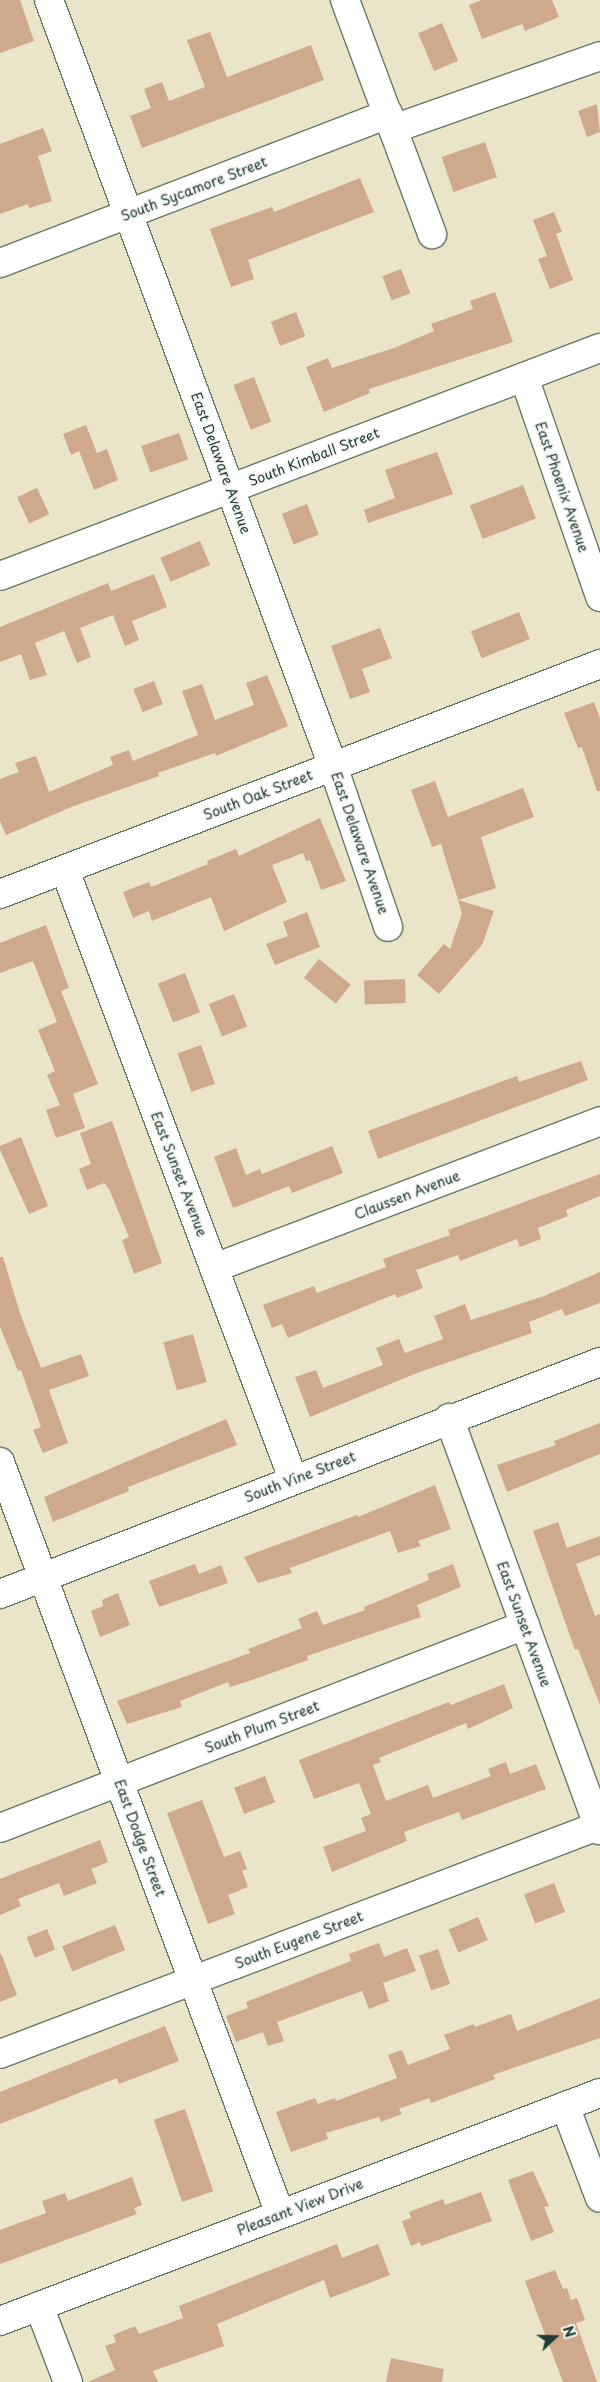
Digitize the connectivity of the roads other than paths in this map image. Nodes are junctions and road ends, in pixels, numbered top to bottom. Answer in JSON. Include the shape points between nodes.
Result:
{"nodes":[{"id":1,"x":49,"y":0,"type":"edge"},
{"id":2,"x":345,"y":0,"type":"edge"},
{"id":3,"x":600,"y":56,"type":"edge"},
{"id":4,"x":390,"y":122,"type":"junction"},
{"id":5,"x":128,"y":214,"type":"junction"},
{"id":6,"x":432,"y":234,"type":"dead end"},
{"id":7,"x":0,"y":263,"type":"edge"},
{"id":8,"x":600,"y":348,"type":"edge"},
{"id":9,"x":524,"y":377,"type":"junction"},
{"id":10,"x":231,"y":489,"type":"junction"},
{"id":11,"x":0,"y":576,"type":"edge"},
{"id":12,"x":600,"y":597,"type":"edge"},
{"id":13,"x":600,"y":664,"type":"edge"},
{"id":14,"x":333,"y":766,"type":"junction"},
{"id":15,"x":65,"y":870,"type":"junction"},
{"id":16,"x":0,"y":894,"type":"edge"},
{"id":17,"x":388,"y":927,"type":"dead end"},
{"id":18,"x":600,"y":1121,"type":"edge"},
{"id":19,"x":214,"y":1268,"type":"junction"},
{"id":20,"x":600,"y":1362,"type":"edge"},
{"id":21,"x":449,"y":1418,"type":"junction"},
{"id":22,"x":0,"y":1462,"type":"edge"},
{"id":23,"x":294,"y":1479,"type":"junction"},
{"id":24,"x":42,"y":1577,"type":"junction"},
{"id":25,"x":0,"y":1594,"type":"edge"},
{"id":26,"x":525,"y":1625,"type":"junction"},
{"id":27,"x":119,"y":1782,"type":"junction"},
{"id":28,"x":0,"y":1828,"type":"edge"},
{"id":29,"x":599,"y":1828,"type":"edge"},
{"id":30,"x":193,"y":1980,"type":"junction"},
{"id":31,"x":0,"y":2054,"type":"edge"},
{"id":32,"x":600,"y":2093,"type":"edge"},
{"id":33,"x":565,"y":2106,"type":"junction"},
{"id":34,"x":600,"y":2198,"type":"edge"},
{"id":35,"x":280,"y":2214,"type":"junction"},
{"id":36,"x":39,"y":2306,"type":"junction"},
{"id":37,"x":0,"y":2321,"type":"edge"},
{"id":38,"x":68,"y":2382,"type":"edge"}],
"edges":[{"from":1,"to":5,"type":"street","name":"East Delaware Avenue"},
{"from":2,"to":4,"type":"street"},
{"from":3,"to":4,"type":"street","name":"South Sycamore Street"},
{"from":4,"to":5,"type":"street","name":"South Sycamore Street"},
{"from":4,"to":6,"type":"street"},
{"from":5,"to":7,"type":"street","name":"South Sycamore Street"},
{"from":5,"to":10,"type":"street","name":"East Delaware Avenue"},
{"from":8,"to":9,"type":"street","name":"South Kimball Street"},
{"from":9,"to":10,"type":"street","name":"South Kimball Street"},
{"from":9,"to":12,"type":"street","name":"East Phoenix Avenue"},
{"from":10,"to":11,"type":"street","name":"South Kimball Street"},
{"from":10,"to":14,"type":"street","name":"East Delaware Avenue"},
{"from":13,"to":14,"type":"street","name":"South Oak Street"},
{"from":14,"to":15,"type":"street","name":"South Oak Street"},
{"from":14,"to":17,"type":"street","name":"East Delaware Avenue"},
{"from":15,"to":16,"type":"street","name":"South Oak Street"},
{"from":15,"to":19,"type":"street","name":"East Sunset Avenue"},
{"from":18,"to":19,"type":"street","name":"Claussen Avenue"},
{"from":19,"to":23,"type":"street","name":"East Sunset Avenue"},
{"from":20,"to":21,"type":"street","name":"South Vine Street"},
{"from":21,"to":23,"type":"street","name":"South Vine Street"},
{"from":21,"to":26,"type":"street","name":"East Sunset Avenue"},
{"from":22,"to":24,"type":"street","name":"East Dodge Street"},
{"from":23,"to":24,"type":"street","name":"South Vine Street"},
{"from":24,"to":25,"type":"street","name":"South Vine Street"},
{"from":24,"to":27,"type":"street","name":"East Dodge Street"},
{"from":26,"to":27,"type":"street","name":"South Plum Street"},
{"from":26,"to":29,"type":"street","name":"East Sunset Avenue"},
{"from":27,"to":28,"type":"street","name":"South Plum Street"},
{"from":27,"to":30,"type":"street","name":"East Dodge Street"},
{"from":29,"to":30,"type":"street","name":"South Eugene Street"},
{"from":30,"to":31,"type":"street","name":"South Eugene Street"},
{"from":30,"to":35,"type":"street","name":"East Dodge Street"},
{"from":32,"to":33,"type":"street","name":"Pleasant View Drive"},
{"from":33,"to":34,"type":"street"},
{"from":33,"to":35,"type":"street","name":"Pleasant View Drive"},
{"from":35,"to":36,"type":"street","name":"Pleasant View Drive"},
{"from":36,"to":37,"type":"street","name":"Pleasant View Drive"},
{"from":36,"to":38,"type":"street"}]}
